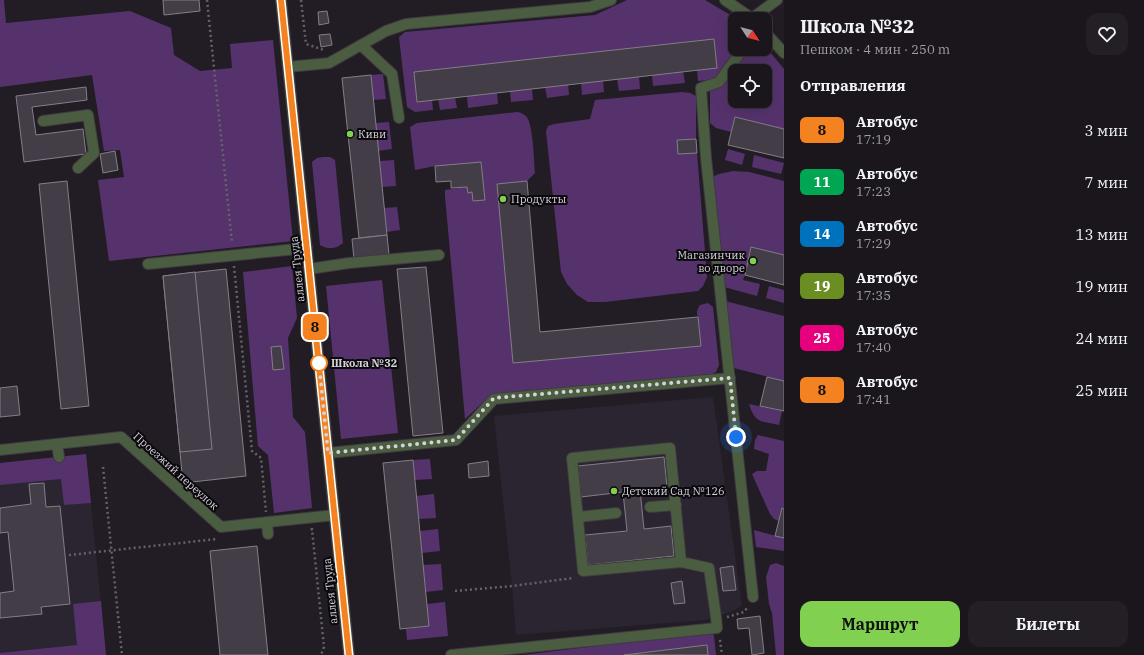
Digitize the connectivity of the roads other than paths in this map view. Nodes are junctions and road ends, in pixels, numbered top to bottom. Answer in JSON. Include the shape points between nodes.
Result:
{"nodes":[{"id":1,"x":281,"y":0,"type":"edge"},
{"id":2,"x":611,"y":0,"type":"edge"},
{"id":3,"x":725,"y":0,"type":"edge"},
{"id":4,"x":778,"y":0,"type":"edge"},
{"id":5,"x":742,"y":12,"type":"edge"},
{"id":6,"x":762,"y":12,"type":"edge"},
{"id":7,"x":772,"y":40,"type":"edge"},
{"id":8,"x":361,"y":44,"type":"junction"},
{"id":9,"x":784,"y":53,"type":"edge"},
{"id":10,"x":738,"y":56,"type":"edge"},
{"id":11,"x":288,"y":67,"type":"junction"},
{"id":12,"x":399,"y":118,"type":"dead end"},
{"id":13,"x":43,"y":121,"type":"dead end"},
{"id":14,"x":78,"y":168,"type":"dead end"},
{"id":15,"x":307,"y":248,"type":"junction"},
{"id":16,"x":439,"y":254,"type":"dead end"},
{"id":17,"x":148,"y":264,"type":"dead end"},
{"id":18,"x":309,"y":269,"type":"junction"},
{"id":19,"x":730,"y":378,"type":"junction"},
{"id":20,"x":58,"y":444,"type":"junction"},
{"id":21,"x":0,"y":450,"type":"edge"},
{"id":22,"x":328,"y":453,"type":"junction"},
{"id":23,"x":59,"y":457,"type":"dead end"},
{"id":24,"x":676,"y":505,"type":"junction"},
{"id":25,"x":650,"y":507,"type":"dead end"},
{"id":26,"x":616,"y":514,"type":"dead end"},
{"id":27,"x":335,"y":515,"type":"junction"},
{"id":28,"x":578,"y":517,"type":"junction"},
{"id":29,"x":267,"y":522,"type":"junction"},
{"id":30,"x":268,"y":534,"type":"dead end"},
{"id":31,"x":681,"y":562,"type":"junction"},
{"id":32,"x":753,"y":597,"type":"dead end"},
{"id":33,"x":349,"y":655,"type":"edge"},
{"id":34,"x":451,"y":655,"type":"edge"}],
"edges":[{"from":1,"to":11,"type":"street","name":"аллея Труда"},
{"from":2,"to":8,"type":"street","via":[[590,7],[406,24]]},
{"from":3,"to":5,"type":"street"},
{"from":4,"to":6,"type":"street"},
{"from":7,"to":9,"type":"street"},
{"from":8,"to":11,"type":"street","via":[[329,62]]},
{"from":8,"to":12,"type":"street","via":[[392,74]]},
{"from":10,"to":19,"type":"street","via":[[719,82],[701,88]]},
{"from":11,"to":15,"type":"street","name":"аллея Труда"},
{"from":13,"to":14,"type":"street","via":[[88,115],[94,153]]},
{"from":15,"to":17,"type":"street"},
{"from":15,"to":18,"type":"street","name":"аллея Труда"},
{"from":16,"to":18,"type":"street"},
{"from":18,"to":22,"type":"street","name":"аллея Труда"},
{"from":19,"to":22,"type":"street","via":[[494,398],[456,440]]},
{"from":19,"to":32,"type":"street"},
{"from":20,"to":21,"type":"street","name":"Проезжий переулок"},
{"from":20,"to":23,"type":"street"},
{"from":20,"to":29,"type":"street","name":"Проезжий переулок","via":[[121,437],[221,527]]},
{"from":22,"to":27,"type":"street","name":"аллея Труда"},
{"from":24,"to":25,"type":"street"},
{"from":24,"to":28,"type":"street","via":[[670,448],[572,458]]},
{"from":24,"to":31,"type":"street"},
{"from":26,"to":28,"type":"street"},
{"from":27,"to":29,"type":"street","name":"Проезжий переулок"},
{"from":27,"to":33,"type":"street","name":"аллея Труда"},
{"from":28,"to":31,"type":"street","via":[[583,571]]},
{"from":29,"to":30,"type":"street"},
{"from":31,"to":34,"type":"street","via":[[709,568],[716,628]]}]}
